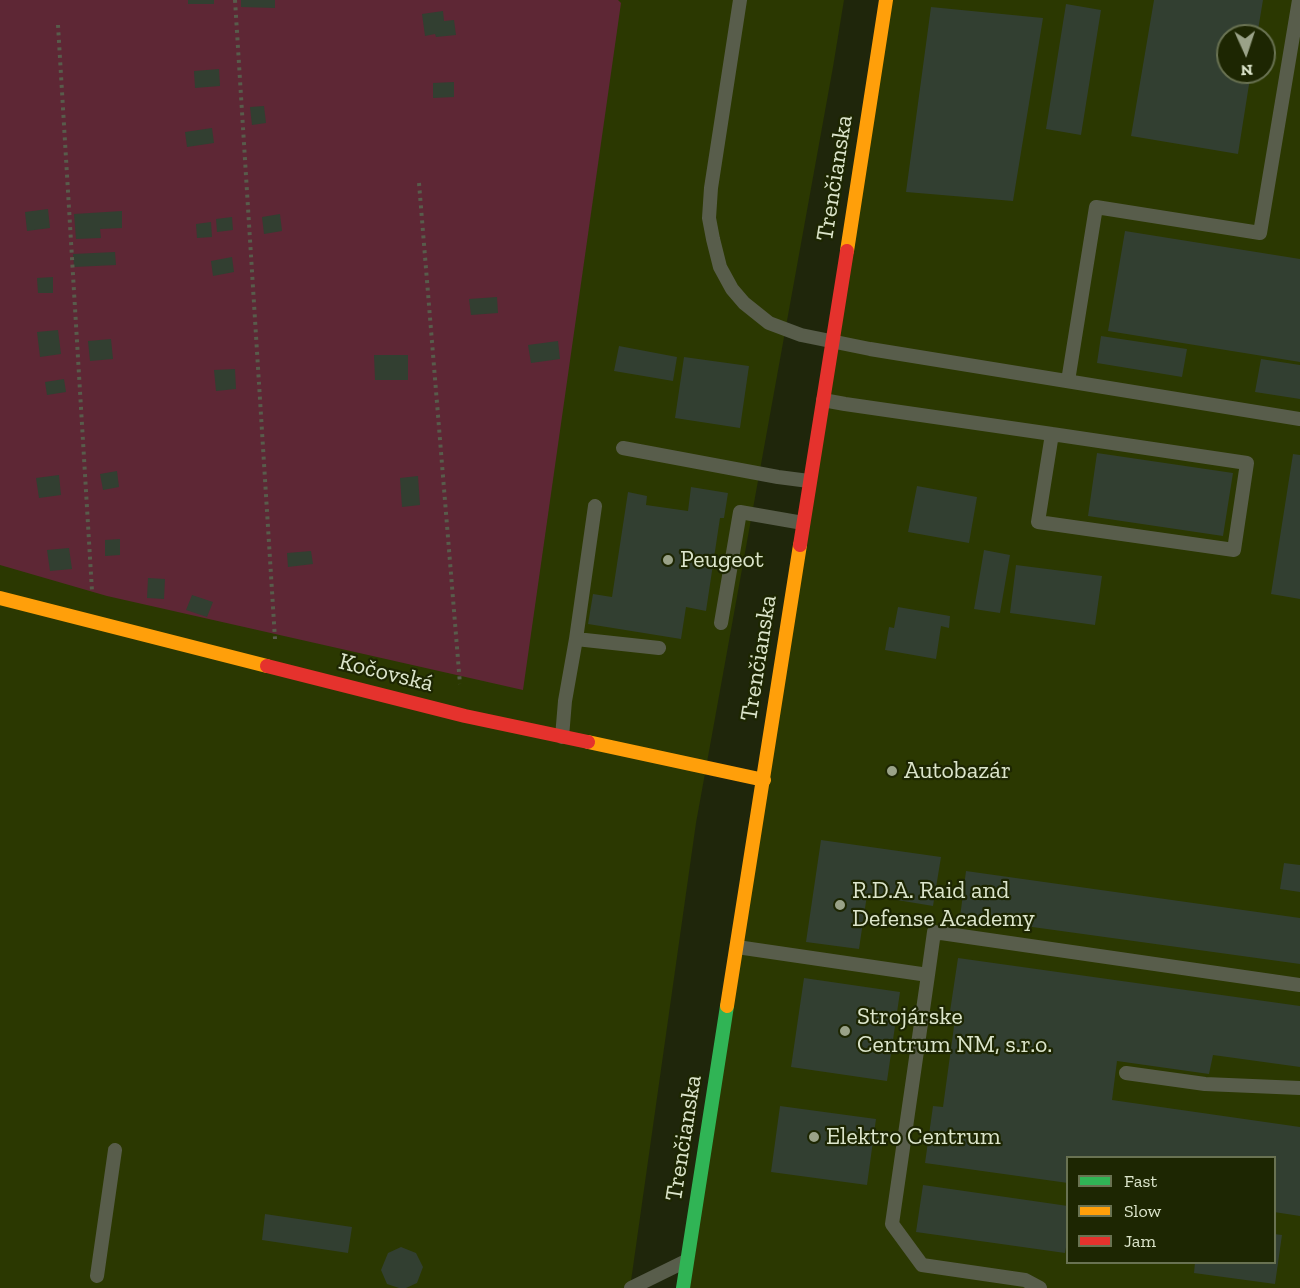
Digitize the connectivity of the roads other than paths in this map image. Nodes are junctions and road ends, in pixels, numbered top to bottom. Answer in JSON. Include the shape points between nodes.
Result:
{"nodes":[{"id":1,"x":740,"y":0,"type":"edge"},
{"id":2,"x":886,"y":0,"type":"edge"},
{"id":3,"x":1299,"y":0,"type":"edge"},
{"id":4,"x":1068,"y":381,"type":"junction"},
{"id":5,"x":823,"y":400,"type":"junction"},
{"id":6,"x":1300,"y":419,"type":"edge"},
{"id":7,"x":1052,"y":434,"type":"junction"},
{"id":8,"x":623,"y":448,"type":"dead end"},
{"id":9,"x":809,"y":481,"type":"junction"},
{"id":10,"x":595,"y":506,"type":"dead end"},
{"id":11,"x":803,"y":523,"type":"junction"},
{"id":12,"x":0,"y":598,"type":"edge"},
{"id":13,"x":721,"y":623,"type":"dead end"},
{"id":14,"x":576,"y":639,"type":"junction"},
{"id":15,"x":659,"y":648,"type":"dead end"},
{"id":16,"x":562,"y":737,"type":"junction"},
{"id":17,"x":764,"y":780,"type":"junction"},
{"id":18,"x":737,"y":947,"type":"junction"},
{"id":19,"x":928,"y":975,"type":"junction"},
{"id":20,"x":1300,"y":985,"type":"edge"},
{"id":21,"x":1126,"y":1073,"type":"dead end"},
{"id":22,"x":1300,"y":1088,"type":"edge"},
{"id":23,"x":115,"y":1150,"type":"dead end"},
{"id":24,"x":688,"y":1260,"type":"junction"},
{"id":25,"x":97,"y":1276,"type":"dead end"},
{"id":26,"x":631,"y":1288,"type":"edge"},
{"id":27,"x":684,"y":1288,"type":"edge"},
{"id":28,"x":1040,"y":1288,"type":"edge"}],
"edges":[{"from":1,"to":4,"type":"lane","via":[[709,218],[720,267],[744,303],[769,323],[801,335]]},
{"from":2,"to":5,"type":"main road","name":"Trenčianska"},
{"from":3,"to":4,"type":"lane","via":[[1260,233],[1096,207]]},
{"from":4,"to":6,"type":"lane"},
{"from":5,"to":7,"type":"lane"},
{"from":5,"to":9,"type":"main road","name":"Trenčianska"},
{"from":7,"to":7,"type":"lane","via":[[1247,463],[1234,550],[1038,522]]},
{"from":8,"to":9,"type":"lane"},
{"from":9,"to":11,"type":"main road","name":"Trenčianska"},
{"from":10,"to":14,"type":"lane"},
{"from":11,"to":13,"type":"lane","via":[[740,512]]},
{"from":11,"to":17,"type":"main road","name":"Trenčianska"},
{"from":12,"to":16,"type":"main road","name":"Kočovská"},
{"from":14,"to":15,"type":"lane"},
{"from":14,"to":16,"type":"lane"},
{"from":16,"to":17,"type":"main road","name":"Kočovská"},
{"from":17,"to":18,"type":"main road","name":"Trenčianska"},
{"from":18,"to":19,"type":"lane"},
{"from":18,"to":24,"type":"main road","name":"Trenčianska"},
{"from":19,"to":20,"type":"lane","via":[[934,932]]},
{"from":19,"to":28,"type":"lane","via":[[892,1224],[922,1265],[1025,1280]]},
{"from":21,"to":22,"type":"lane","via":[[1205,1084]]},
{"from":23,"to":25,"type":"lane"},
{"from":24,"to":26,"type":"lane"},
{"from":24,"to":27,"type":"main road","name":"Trenčianska"}]}
